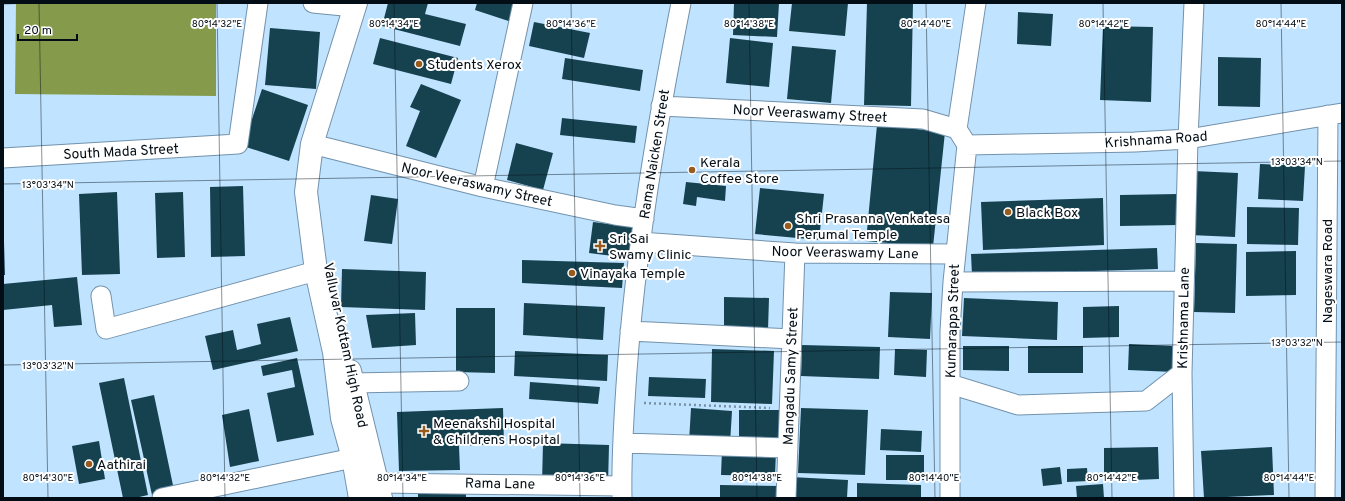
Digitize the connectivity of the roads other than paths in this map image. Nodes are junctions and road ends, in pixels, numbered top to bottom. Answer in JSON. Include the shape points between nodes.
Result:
{"nodes":[{"id":1,"x":258,"y":3,"type":"edge"},
{"id":2,"x":313,"y":3,"type":"edge"},
{"id":3,"x":523,"y":3,"type":"edge"},
{"id":4,"x":681,"y":3,"type":"edge"},
{"id":5,"x":976,"y":3,"type":"edge"},
{"id":6,"x":1194,"y":3,"type":"edge"},
{"id":7,"x":355,"y":5,"type":"edge"},
{"id":8,"x":661,"y":106,"type":"junction"},
{"id":9,"x":1335,"y":114,"type":"edge"},
{"id":10,"x":962,"y":137,"type":"junction"},
{"id":11,"x":1188,"y":138,"type":"junction"},
{"id":12,"x":312,"y":144,"type":"junction"},
{"id":13,"x":3,"y":158,"type":"edge"},
{"id":14,"x":483,"y":187,"type":"junction"},
{"id":15,"x":306,"y":192,"type":"junction"},
{"id":16,"x":644,"y":219,"type":"junction"},
{"id":17,"x":640,"y":242,"type":"junction"},
{"id":18,"x":795,"y":253,"type":"junction"},
{"id":19,"x":954,"y":254,"type":"junction"},
{"id":20,"x":316,"y":271,"type":"junction"},
{"id":21,"x":1184,"y":281,"type":"junction"},
{"id":22,"x":953,"y":282,"type":"junction"},
{"id":23,"x":101,"y":296,"type":"dead end"},
{"id":24,"x":630,"y":331,"type":"junction"},
{"id":25,"x":792,"y":339,"type":"junction"},
{"id":26,"x":1182,"y":373,"type":"junction"},
{"id":27,"x":459,"y":380,"type":"dead end"},
{"id":28,"x":352,"y":383,"type":"junction"},
{"id":29,"x":950,"y":384,"type":"junction"},
{"id":30,"x":623,"y":444,"type":"junction"},
{"id":31,"x":788,"y":448,"type":"junction"},
{"id":32,"x":353,"y":458,"type":"junction"},
{"id":33,"x":379,"y":490,"type":"edge"},
{"id":34,"x":622,"y":492,"type":"edge"},
{"id":35,"x":162,"y":498,"type":"edge"},
{"id":36,"x":360,"y":498,"type":"edge"},
{"id":37,"x":786,"y":498,"type":"edge"},
{"id":38,"x":950,"y":498,"type":"edge"},
{"id":39,"x":1184,"y":498,"type":"edge"},
{"id":40,"x":1326,"y":498,"type":"edge"}],
"edges":[{"from":1,"to":13,"type":"street","name":"South Mada Street","via":[[238,144]]},
{"from":2,"to":7,"type":"street"},
{"from":3,"to":14,"type":"street"},
{"from":4,"to":8,"type":"street","name":"Rama Naicken Street"},
{"from":5,"to":10,"type":"street"},
{"from":6,"to":11,"type":"street","name":"Krishnama Lane"},
{"from":7,"to":12,"type":"main road","name":"Valluvar Kottam High Road"},
{"from":8,"to":10,"type":"street","name":"Noor Veeraswamy Street","via":[[923,119]]},
{"from":8,"to":16,"type":"street","name":"Rama Naicken Street"},
{"from":9,"to":11,"type":"street","name":"Krishnama Road"},
{"from":9,"to":40,"type":"street","name":"Nageswara Road"},
{"from":10,"to":11,"type":"street","name":"Krishnama Road","via":[[1135,142]]},
{"from":10,"to":19,"type":"street","name":"Kumarappa Street"},
{"from":11,"to":21,"type":"street","name":"Krishnama Lane"},
{"from":12,"to":14,"type":"street","name":"Noor Veeraswamy Street"},
{"from":12,"to":15,"type":"main road","name":"Valluvar Kottam High Road"},
{"from":14,"to":16,"type":"street","name":"Noor Veeraswamy Street"},
{"from":15,"to":20,"type":"main road","name":"Valluvar Kottam High Road"},
{"from":15,"to":28,"type":"main road","name":"Valluvar Kottam High Road","via":[[330,263]]},
{"from":16,"to":17,"type":"street","name":"Rama Naicken Street"},
{"from":17,"to":18,"type":"street","name":"Noor Veeraswamy Lane"},
{"from":17,"to":24,"type":"street","name":"Rama Naicken Street"},
{"from":18,"to":19,"type":"street","name":"Noor Veeraswamy Lane"},
{"from":18,"to":25,"type":"street","name":"Mangadu Samy Street"},
{"from":19,"to":22,"type":"street","name":"Kumarappa Street"},
{"from":20,"to":23,"type":"street","via":[[106,329]]},
{"from":20,"to":32,"type":"main road","name":"Valluvar Kottam High Road","via":[[334,352],[342,418]]},
{"from":21,"to":22,"type":"street"},
{"from":21,"to":26,"type":"street","name":"Krishnama Lane"},
{"from":22,"to":29,"type":"street","name":"Kumarappa Street"},
{"from":24,"to":25,"type":"street"},
{"from":24,"to":30,"type":"street","name":"Rama Naicken Street"},
{"from":25,"to":31,"type":"street","name":"Mangadu Samy Street"},
{"from":26,"to":29,"type":"street","via":[[1146,401],[1018,405]]},
{"from":26,"to":39,"type":"street","name":"Krishnama Lane"},
{"from":27,"to":28,"type":"street"},
{"from":28,"to":33,"type":"main road","name":"Valluvar Kottam High Road"},
{"from":29,"to":38,"type":"street","name":"Kumarappa Street"},
{"from":30,"to":31,"type":"street"},
{"from":30,"to":34,"type":"street","name":"Rama Naicken Street"},
{"from":31,"to":37,"type":"street","name":"Mangadu Samy Street"},
{"from":32,"to":35,"type":"street"},
{"from":32,"to":36,"type":"main road","name":"Valluvar Kottam High Road"},
{"from":33,"to":34,"type":"street","name":"Rama Lane"}]}
